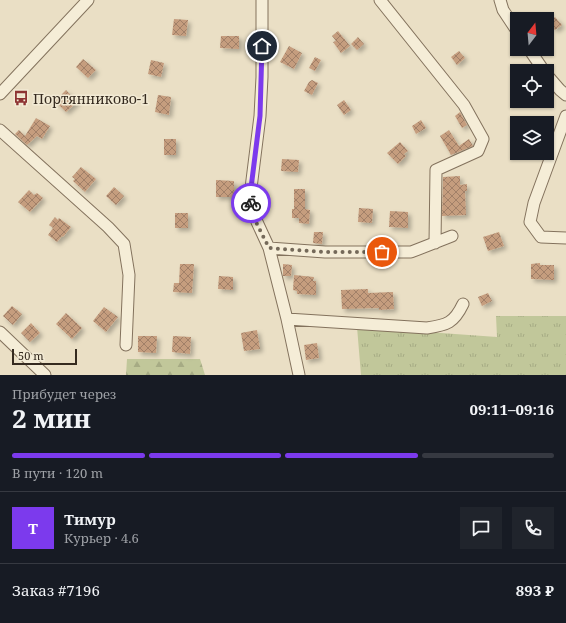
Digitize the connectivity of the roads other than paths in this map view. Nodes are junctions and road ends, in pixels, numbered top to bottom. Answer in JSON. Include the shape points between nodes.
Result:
{"nodes":[{"id":1,"x":88,"y":0,"type":"edge"},
{"id":2,"x":262,"y":0,"type":"edge"},
{"id":3,"x":380,"y":0,"type":"edge"},
{"id":4,"x":500,"y":0,"type":"edge"},
{"id":5,"x":510,"y":20,"type":"edge"},
{"id":6,"x":554,"y":83,"type":"edge"},
{"id":7,"x":0,"y":94,"type":"edge"},
{"id":8,"x":566,"y":95,"type":"edge"},
{"id":9,"x":566,"y":116,"type":"edge"},
{"id":10,"x":0,"y":130,"type":"edge"},
{"id":11,"x":452,"y":236,"type":"dead end"},
{"id":12,"x":566,"y":238,"type":"edge"},
{"id":13,"x":435,"y":243,"type":"junction"},
{"id":14,"x":269,"y":248,"type":"junction"},
{"id":15,"x":463,"y":304,"type":"dead end"},
{"id":16,"x":287,"y":319,"type":"junction"},
{"id":17,"x":0,"y":332,"type":"edge"},
{"id":18,"x":126,"y":345,"type":"dead end"},
{"id":19,"x":45,"y":375,"type":"edge"},
{"id":20,"x":298,"y":375,"type":"edge"}],
"edges":[{"from":1,"to":7,"type":"street"},
{"from":2,"to":14,"type":"street","via":[[260,116],[250,196],[256,222]]},
{"from":3,"to":13,"type":"street","via":[[464,105],[483,140],[478,151],[436,170]]},
{"from":4,"to":5,"type":"street"},
{"from":6,"to":8,"type":"street"},
{"from":9,"to":12,"type":"street","via":[[534,204],[530,222],[541,237]]},
{"from":10,"to":18,"type":"street","via":[[124,244],[129,274]]},
{"from":11,"to":13,"type":"street"},
{"from":13,"to":14,"type":"street","via":[[411,252],[325,252]]},
{"from":14,"to":16,"type":"street"},
{"from":15,"to":16,"type":"street","via":[[458,315],[445,326],[427,328]]},
{"from":16,"to":20,"type":"street"},
{"from":17,"to":19,"type":"street"}]}
